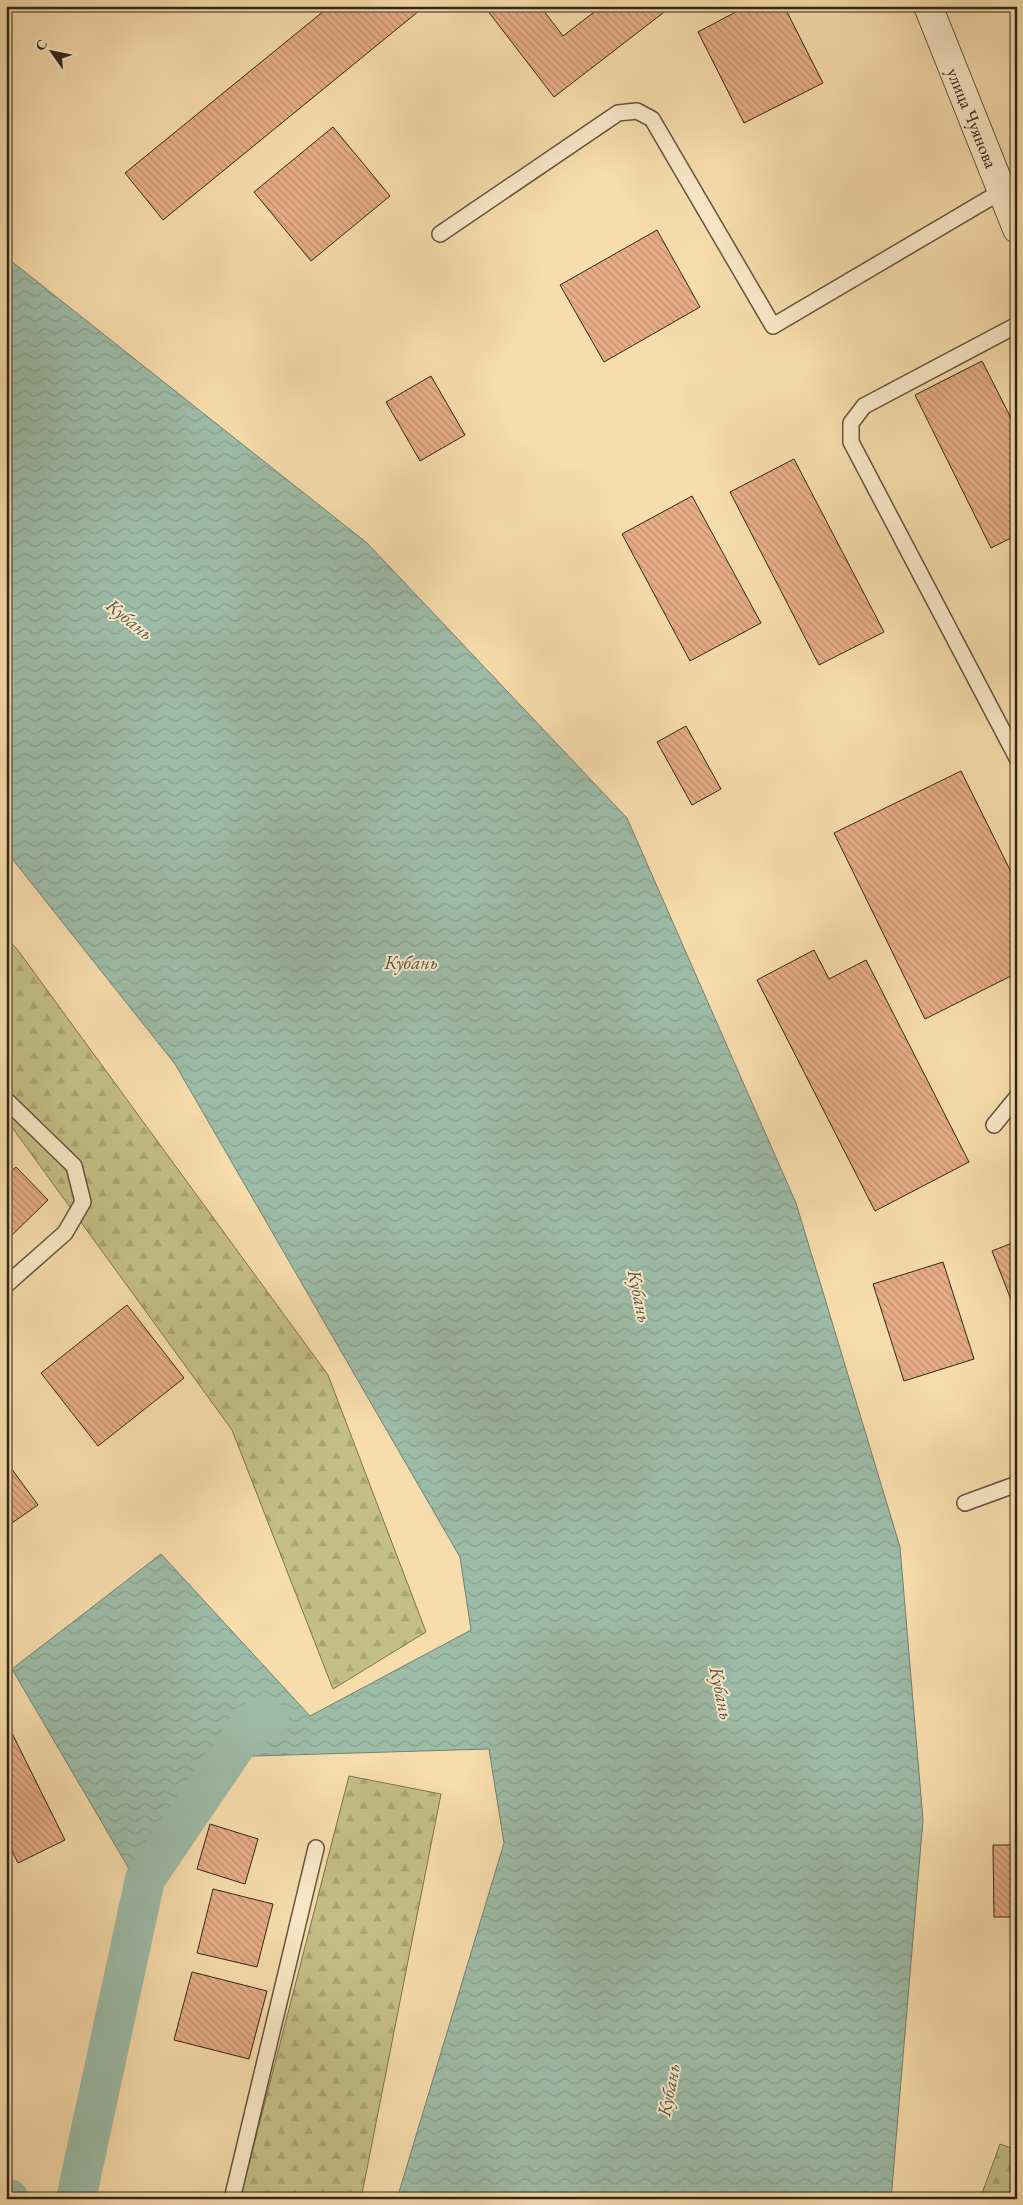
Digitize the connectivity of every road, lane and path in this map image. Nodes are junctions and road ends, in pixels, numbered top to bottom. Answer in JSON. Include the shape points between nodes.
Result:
{"nodes":[{"id":1,"x":928,"y":6,"type":"edge"},
{"id":2,"x":1002,"y":192,"type":"junction"},
{"id":3,"x":1017,"y":229,"type":"edge"},
{"id":4,"x":440,"y":234,"type":"dead end"},
{"id":5,"x":1017,"y":325,"type":"edge"},
{"id":6,"x":1017,"y":758,"type":"edge"},
{"id":7,"x":1017,"y":1097,"type":"edge"},
{"id":8,"x":6,"y":1100,"type":"edge"},
{"id":9,"x":994,"y":1125,"type":"dead end"},
{"id":10,"x":6,"y":1285,"type":"edge"},
{"id":11,"x":1017,"y":1484,"type":"edge"},
{"id":12,"x":964,"y":1503,"type":"dead end"},
{"id":13,"x":316,"y":1848,"type":"dead end"},
{"id":14,"x":232,"y":2199,"type":"edge"}],
"edges":[{"from":1,"to":2,"type":"street","name":"улица Чуянова"},
{"from":2,"to":3,"type":"street","name":"улица Чуянова"},
{"from":2,"to":4,"type":"lane","via":[[774,326],[652,119],[637,111],[618,113]]},
{"from":5,"to":6,"type":"lane","via":[[864,406],[851,423],[851,442]]},
{"from":7,"to":9,"type":"lane"},
{"from":8,"to":10,"type":"lane","via":[[74,1166],[83,1202],[65,1233]]},
{"from":11,"to":12,"type":"lane"},
{"from":13,"to":14,"type":"lane"}]}
